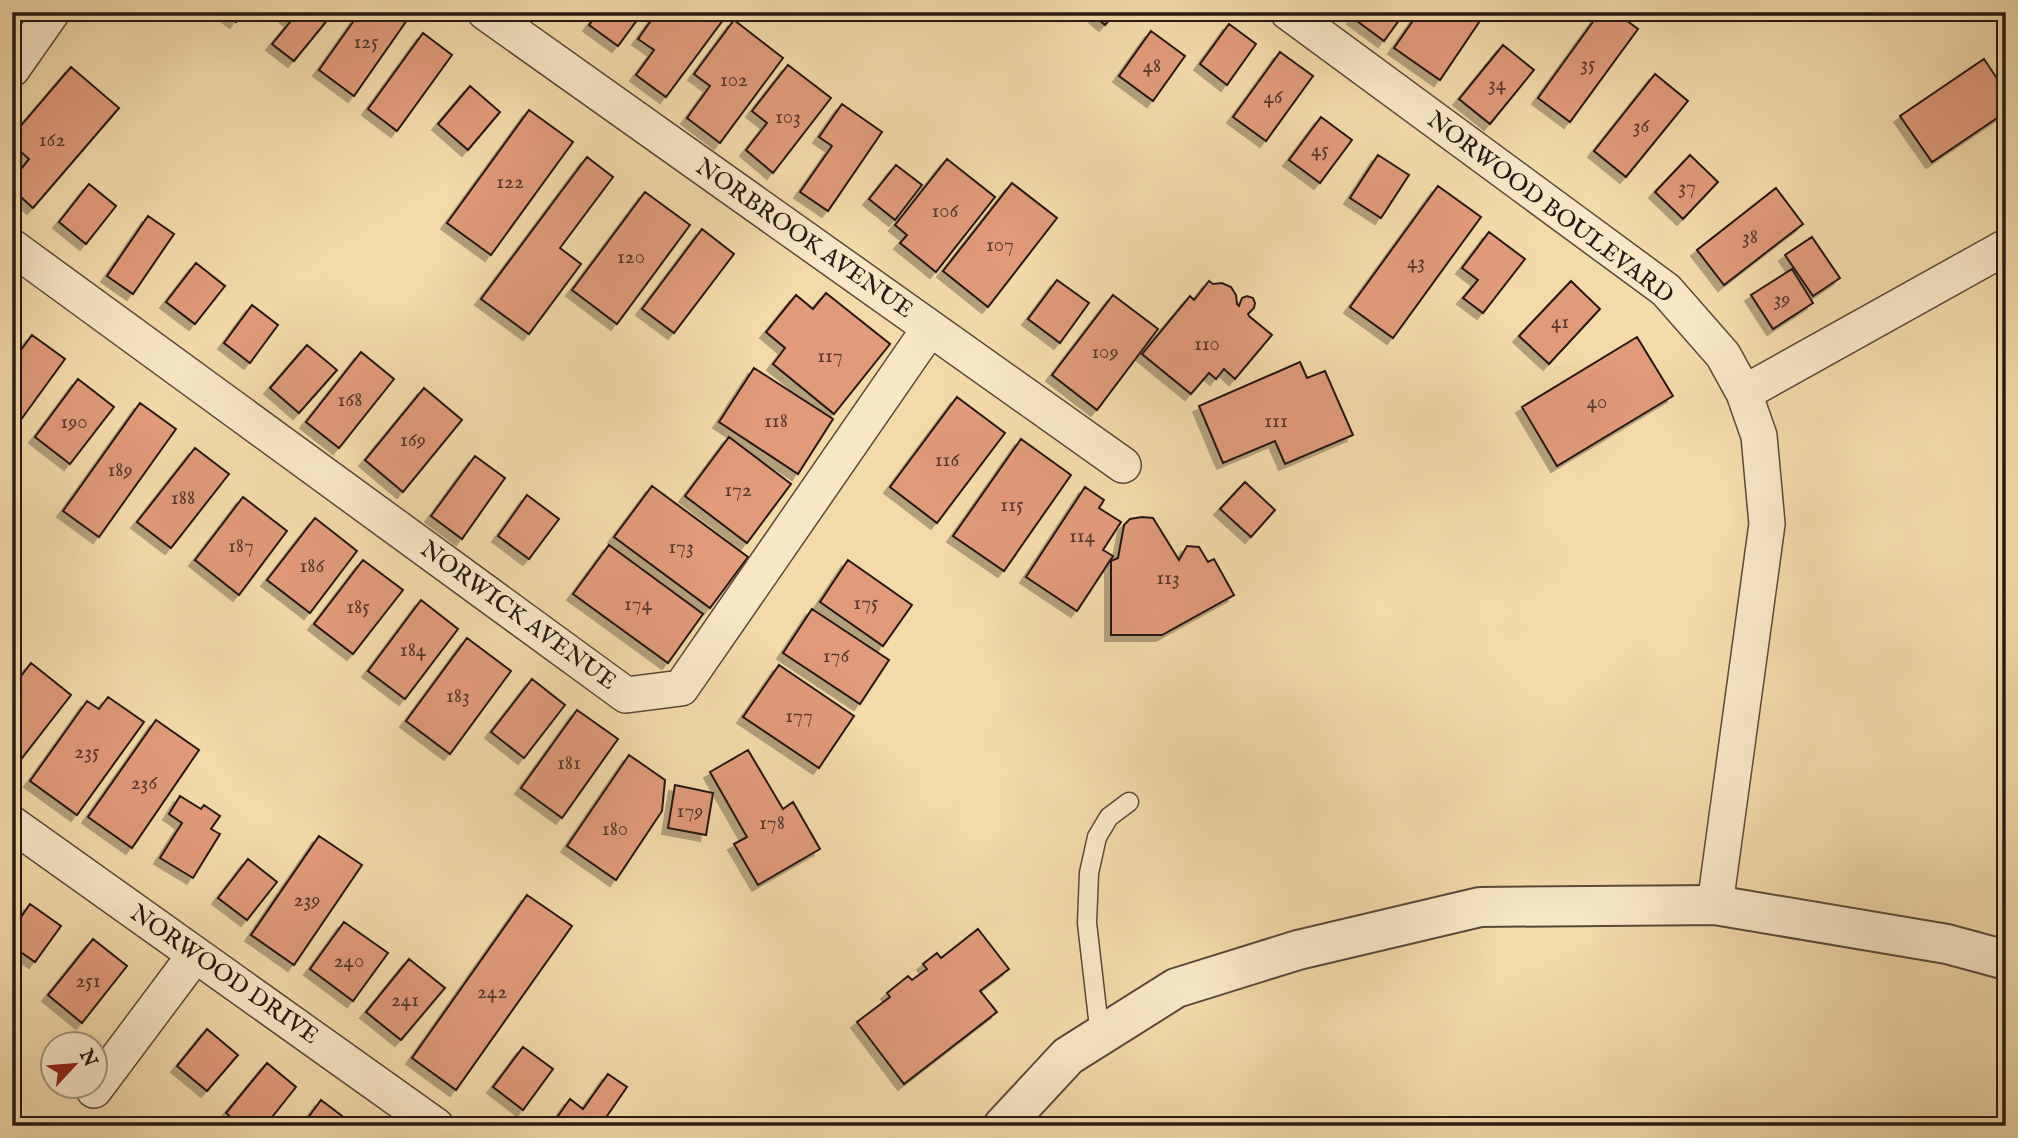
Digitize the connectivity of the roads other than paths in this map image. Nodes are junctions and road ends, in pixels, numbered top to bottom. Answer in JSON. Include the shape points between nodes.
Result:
{"nodes":[{"id":1,"x":52,"y":12,"type":"edge"},
{"id":2,"x":485,"y":12,"type":"edge"},
{"id":3,"x":1288,"y":12,"type":"edge"},
{"id":4,"x":12,"y":69,"type":"edge"},
{"id":5,"x":12,"y":247,"type":"edge"},
{"id":6,"x":2006,"y":247,"type":"edge"},
{"id":7,"x":930,"y":328,"type":"junction"},
{"id":8,"x":1744,"y":393,"type":"junction"},
{"id":9,"x":1123,"y":466,"type":"dead end"},
{"id":10,"x":1129,"y":802,"type":"dead end"},
{"id":11,"x":12,"y":824,"type":"edge"},
{"id":12,"x":1716,"y":905,"type":"junction"},
{"id":13,"x":195,"y":955,"type":"junction"},
{"id":14,"x":2006,"y":960,"type":"edge"},
{"id":15,"x":1100,"y":1036,"type":"junction"},
{"id":16,"x":108,"y":1070,"type":"edge"},
{"id":17,"x":436,"y":1126,"type":"edge"},
{"id":18,"x":1003,"y":1126,"type":"edge"}],
"edges":[{"from":1,"to":4,"type":"street"},
{"from":2,"to":7,"type":"street","name":"NORBROOK AVENUE"},
{"from":3,"to":8,"type":"street","name":"NORWOOD BOULEVARD","via":[[1666,290],[1723,355]]},
{"from":5,"to":7,"type":"street","name":"NORWICK AVENUE","via":[[626,695],[681,688]]},
{"from":6,"to":8,"type":"street"},
{"from":7,"to":9,"type":"street","name":"NORBROOK AVENUE"},
{"from":8,"to":12,"type":"street","name":"NORWOOD BOULEVARD","via":[[1759,436],[1768,524]]},
{"from":10,"to":15,"type":"lane","via":[[1109,817],[1097,837],[1089,873],[1087,923]]},
{"from":11,"to":13,"type":"street","name":"NORWOOD DRIVE"},
{"from":12,"to":14,"type":"street","via":[[1947,944]]},
{"from":12,"to":15,"type":"street","via":[[1480,907],[1298,950],[1176,988]]},
{"from":13,"to":16,"type":"street"},
{"from":13,"to":17,"type":"street","name":"NORWOOD DRIVE"},
{"from":15,"to":18,"type":"street","via":[[1068,1056]]}]}
